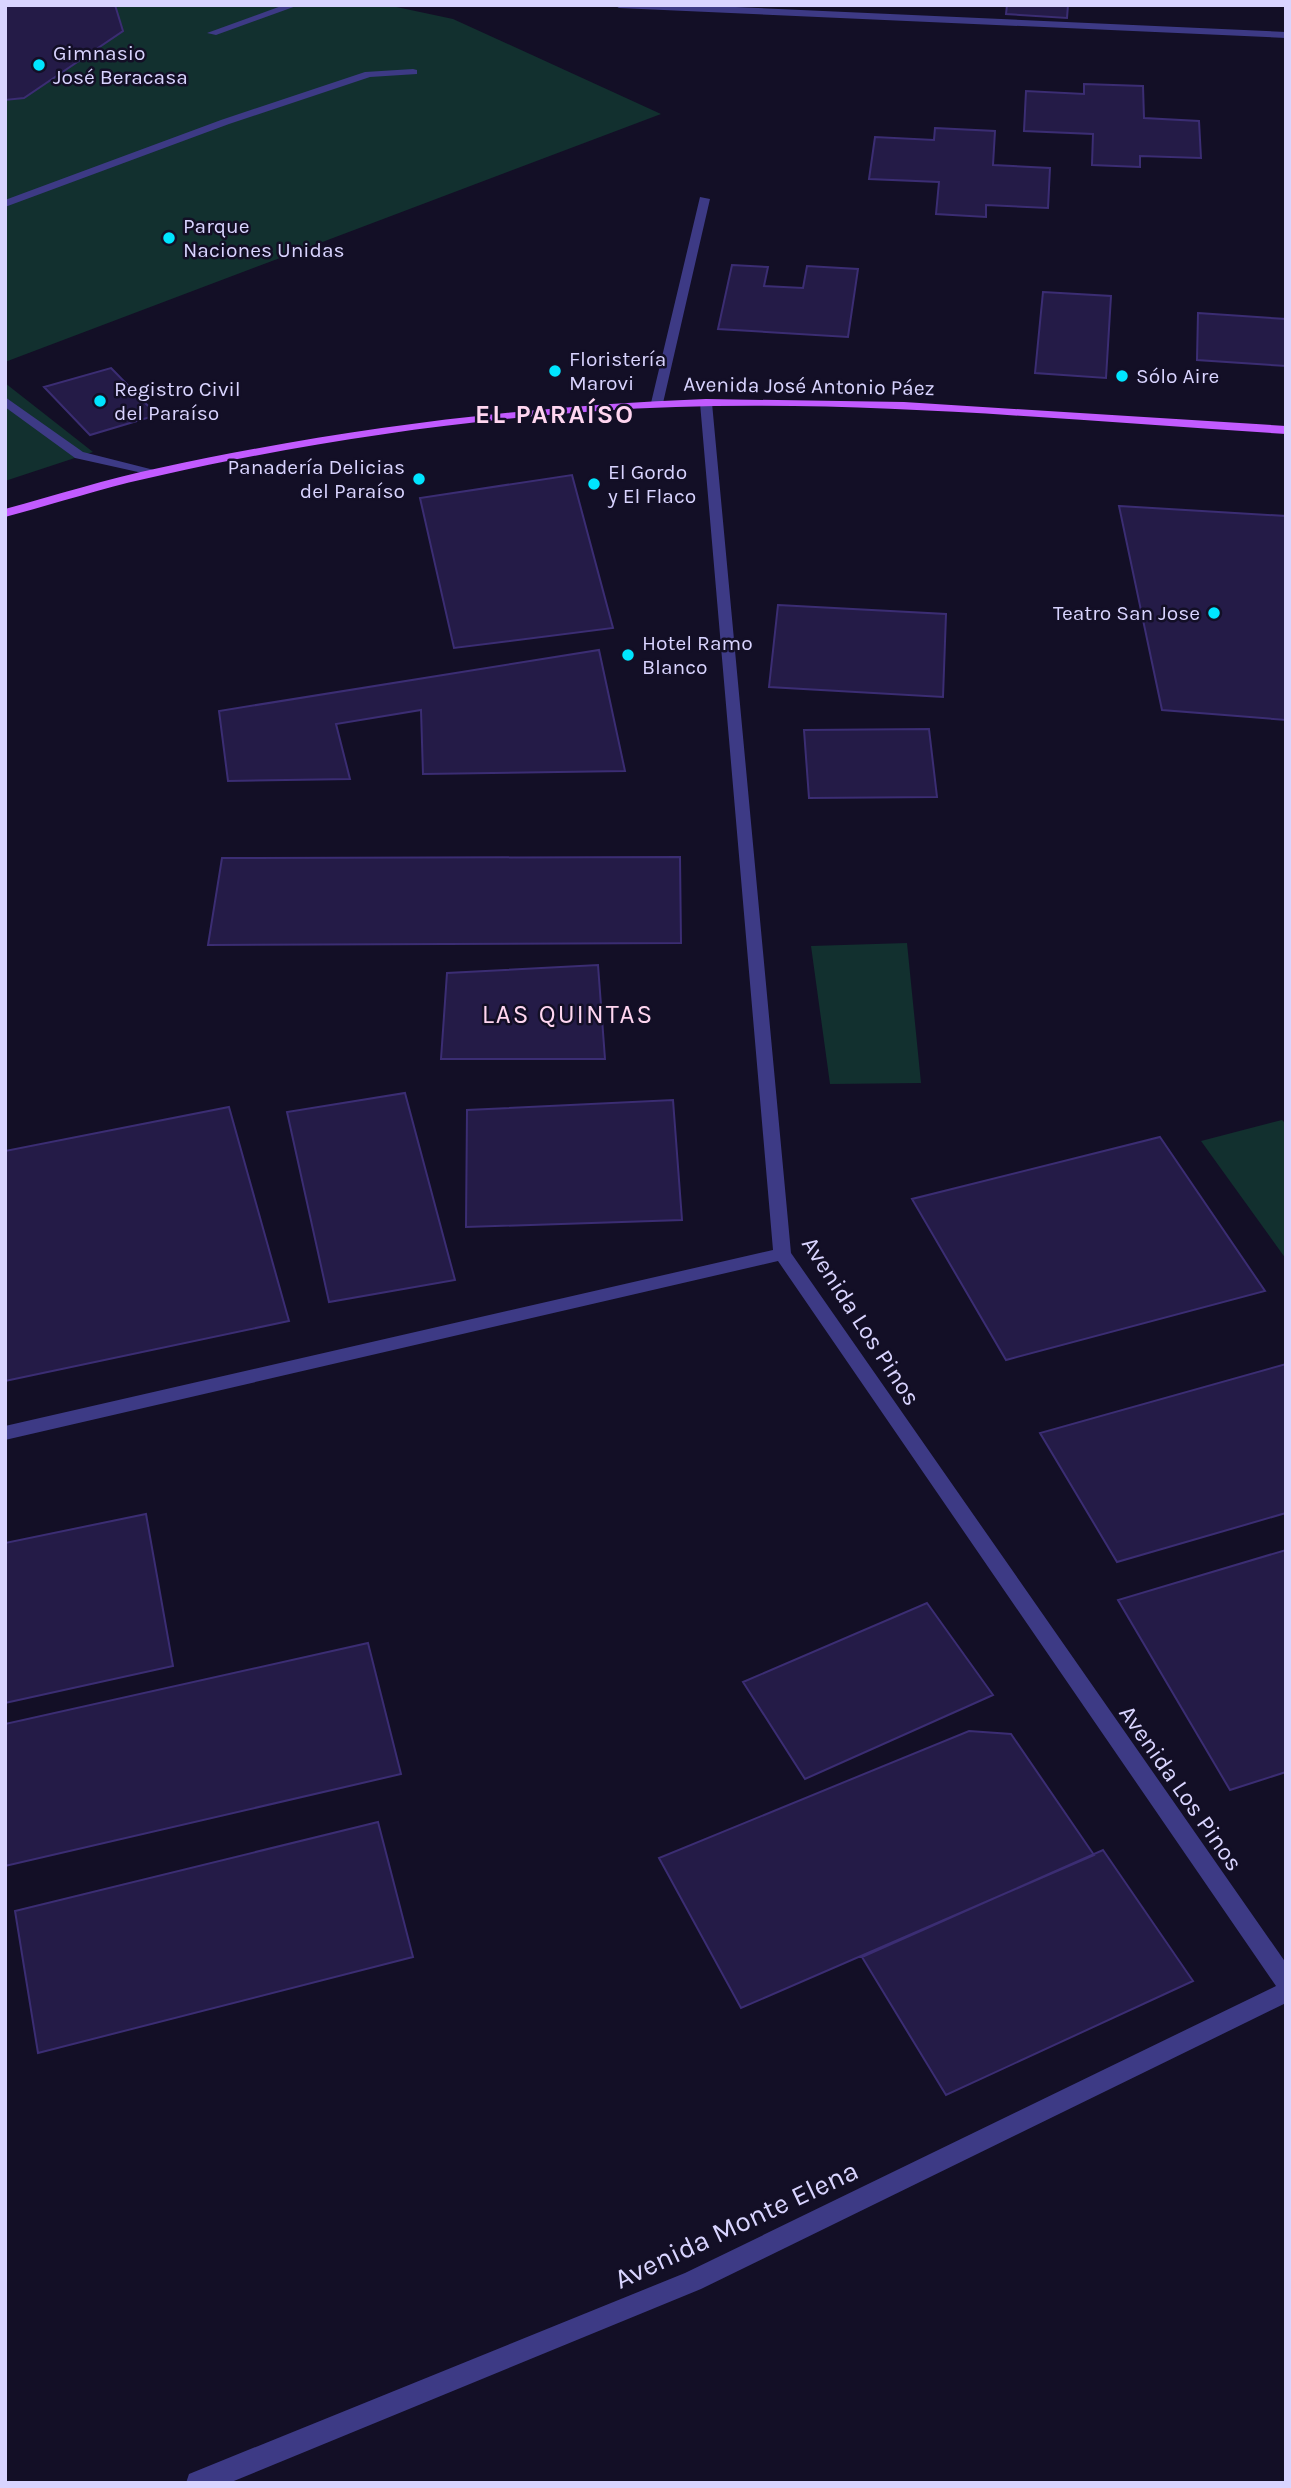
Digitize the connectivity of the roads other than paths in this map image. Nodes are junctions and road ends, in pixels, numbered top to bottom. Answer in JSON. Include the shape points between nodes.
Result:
{"nodes":[{"id":1,"x":294,"y":5,"type":"edge"},
{"id":2,"x":620,"y":5,"type":"edge"},
{"id":3,"x":212,"y":33,"type":"dead end"},
{"id":4,"x":1286,"y":35,"type":"edge"},
{"id":5,"x":413,"y":72,"type":"dead end"},
{"id":6,"x":704,"y":200,"type":"dead end"},
{"id":7,"x":5,"y":204,"type":"edge"},
{"id":8,"x":5,"y":401,"type":"edge"},
{"id":9,"x":657,"y":403,"type":"junction"},
{"id":10,"x":706,"y":403,"type":"junction"},
{"id":11,"x":1286,"y":430,"type":"edge"},
{"id":12,"x":156,"y":472,"type":"junction"},
{"id":13,"x":5,"y":513,"type":"edge"},
{"id":14,"x":782,"y":1254,"type":"junction"},
{"id":15,"x":5,"y":1433,"type":"edge"},
{"id":16,"x":1286,"y":1982,"type":"edge"},
{"id":17,"x":1286,"y":1992,"type":"edge"},
{"id":18,"x":198,"y":2483,"type":"edge"}],
"edges":[{"from":1,"to":3,"type":"street"},
{"from":2,"to":4,"type":"street"},
{"from":5,"to":7,"type":"street","via":[[358,78]]},
{"from":6,"to":9,"type":"street"},
{"from":8,"to":12,"type":"street","via":[[79,455]]},
{"from":9,"to":10,"type":"main road","name":"Avenida José Antonio Páez"},
{"from":9,"to":12,"type":"main road","name":"Avenida José Antonio Páez","via":[[440,423]]},
{"from":10,"to":11,"type":"main road","name":"Avenida José Antonio Páez","via":[[904,406]]},
{"from":10,"to":14,"type":"street","name":"Avenida Los Pinos"},
{"from":12,"to":13,"type":"main road","name":"Avenida José Antonio Páez"},
{"from":14,"to":15,"type":"street"},
{"from":14,"to":16,"type":"street","name":"Avenida Los Pinos"},
{"from":17,"to":18,"type":"street","name":"Avenida Monte Elena","via":[[693,2281]]}]}
